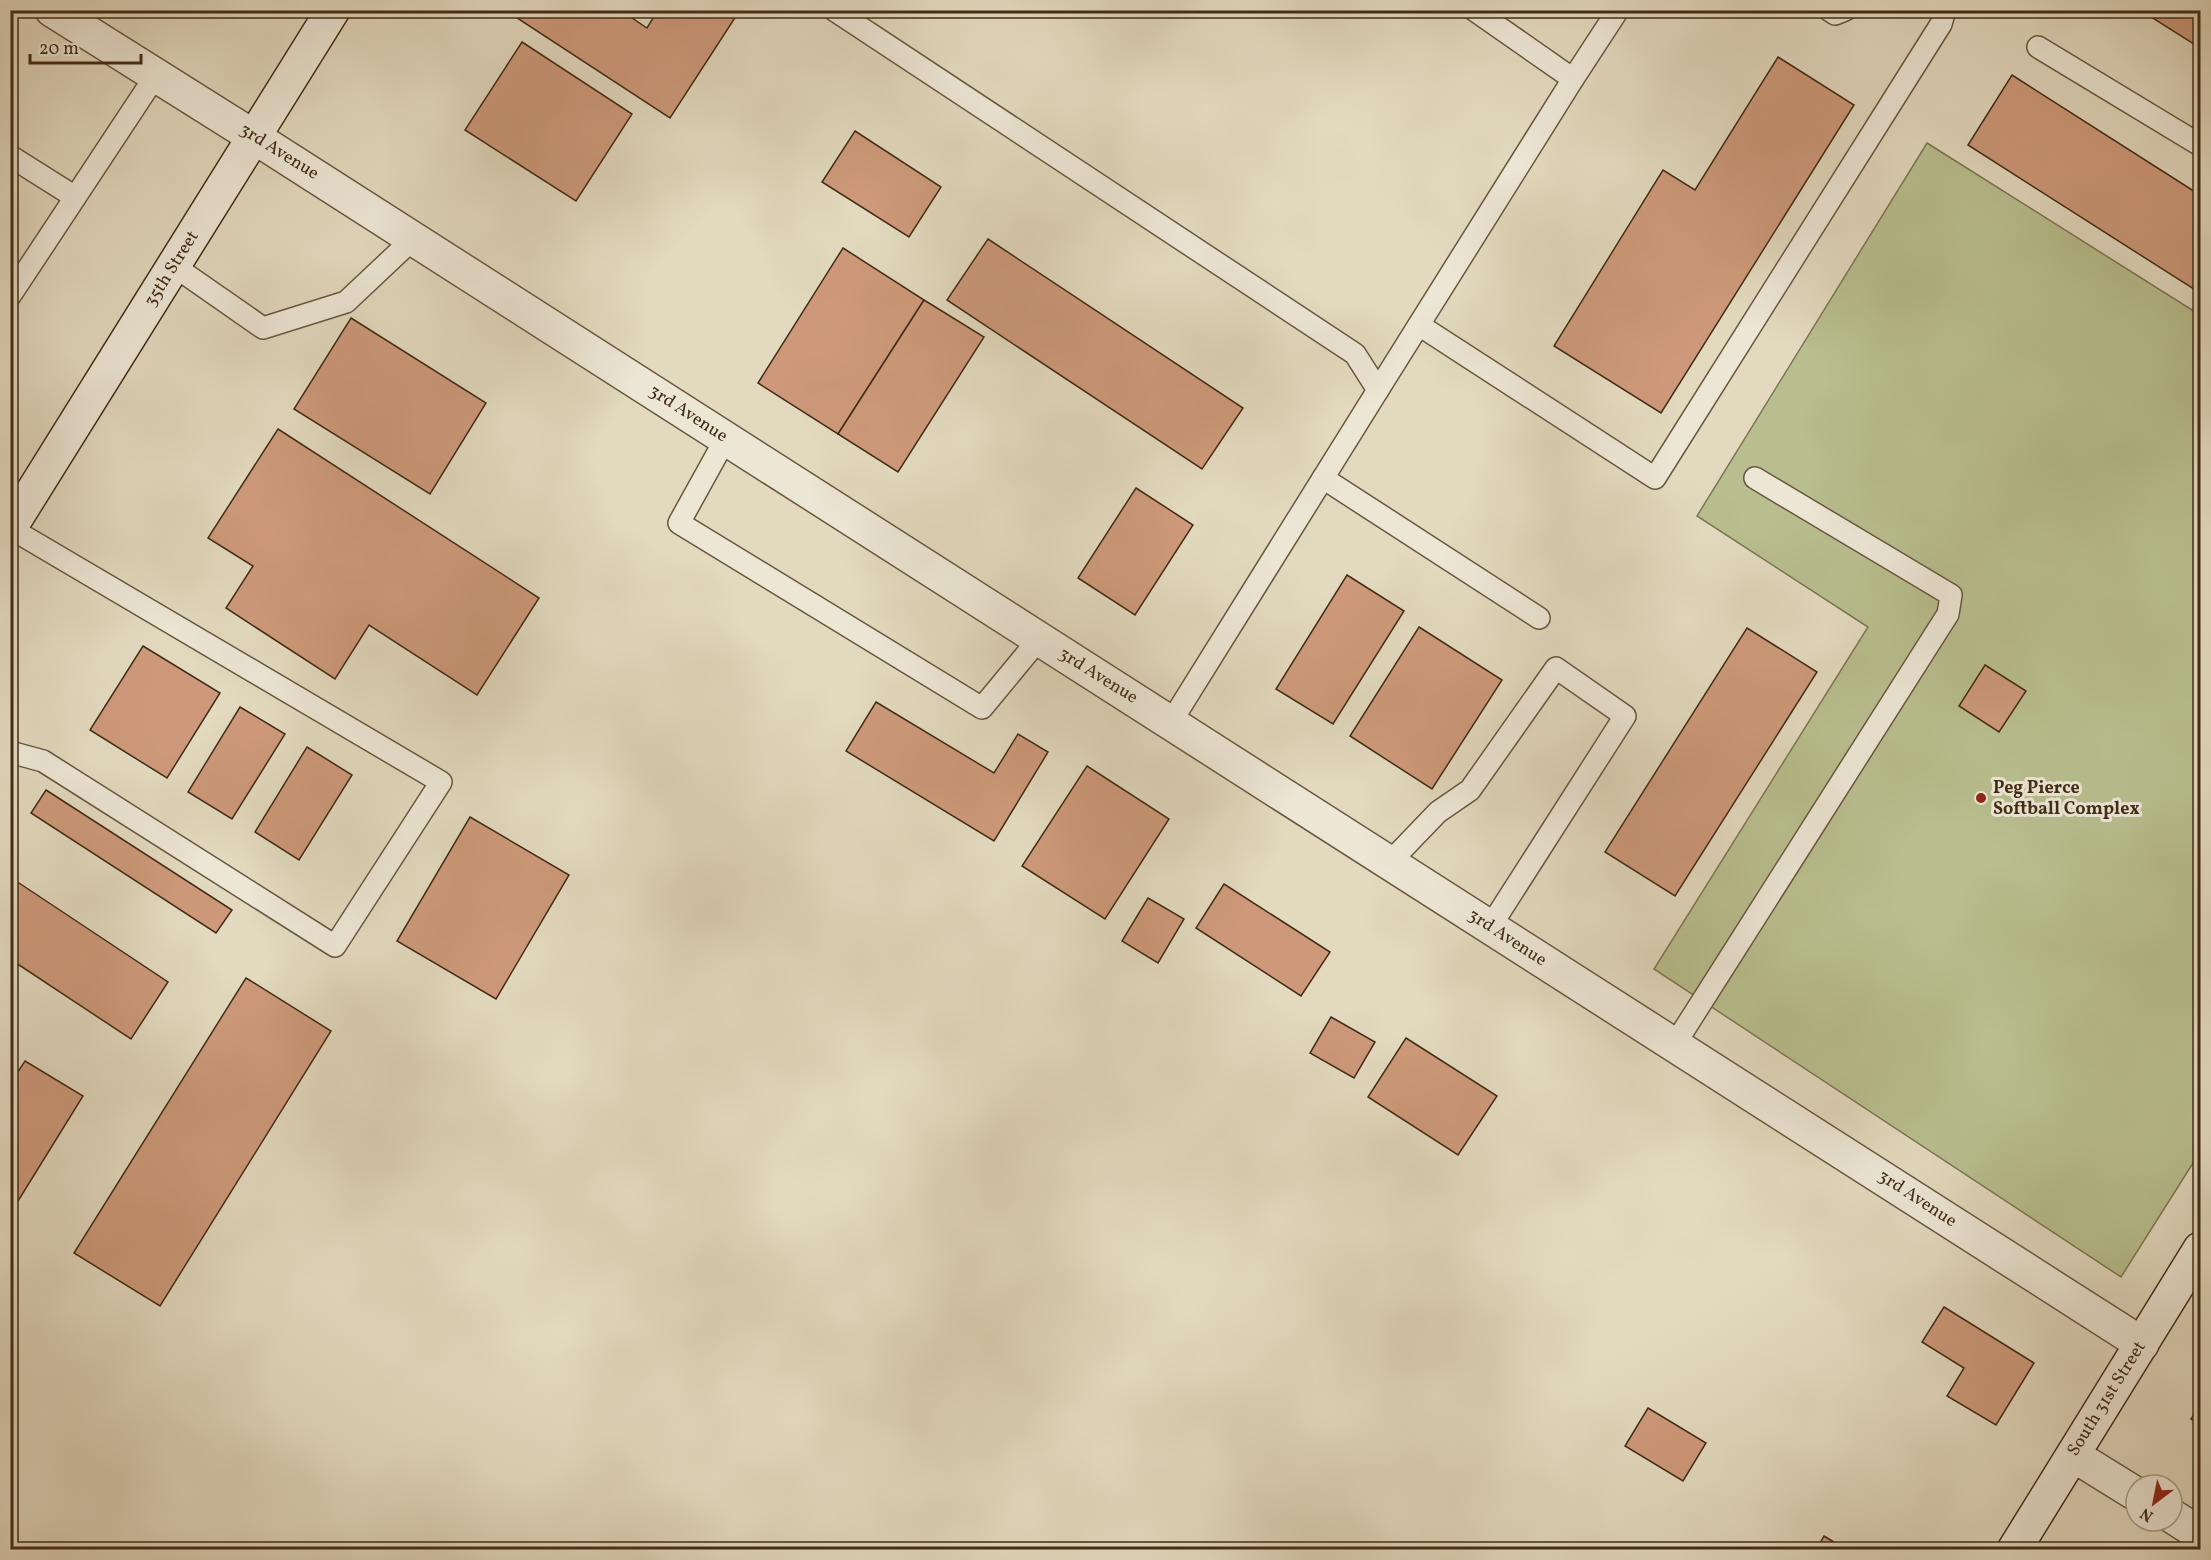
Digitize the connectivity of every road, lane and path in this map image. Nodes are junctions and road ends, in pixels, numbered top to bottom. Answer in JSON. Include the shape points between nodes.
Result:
{"nodes":[{"id":1,"x":52,"y":10,"type":"edge"},
{"id":2,"x":333,"y":10,"type":"edge"},
{"id":3,"x":834,"y":10,"type":"edge"},
{"id":4,"x":1474,"y":10,"type":"edge"},
{"id":5,"x":1618,"y":10,"type":"edge"},
{"id":6,"x":1829,"y":10,"type":"edge"},
{"id":7,"x":1845,"y":10,"type":"edge"},
{"id":8,"x":1945,"y":10,"type":"edge"},
{"id":9,"x":2038,"y":47,"type":"dead end"},
{"id":10,"x":156,"y":75,"type":"junction"},
{"id":11,"x":1573,"y":79,"type":"junction"},
{"id":12,"x":254,"y":137,"type":"junction"},
{"id":13,"x":2200,"y":145,"type":"edge"},
{"id":14,"x":10,"y":156,"type":"edge"},
{"id":15,"x":75,"y":197,"type":"junction"},
{"id":16,"x":414,"y":238,"type":"junction"},
{"id":17,"x":174,"y":266,"type":"junction"},
{"id":18,"x":10,"y":296,"type":"edge"},
{"id":19,"x":1419,"y":325,"type":"junction"},
{"id":20,"x":1378,"y":390,"type":"junction"},
{"id":21,"x":726,"y":438,"type":"junction"},
{"id":22,"x":1323,"y":478,"type":"junction"},
{"id":23,"x":1755,"y":478,"type":"dead end"},
{"id":24,"x":10,"y":528,"type":"edge"},
{"id":25,"x":1539,"y":618,"type":"dead end"},
{"id":26,"x":1039,"y":639,"type":"junction"},
{"id":27,"x":1171,"y":722,"type":"junction"},
{"id":28,"x":10,"y":752,"type":"edge"},
{"id":29,"x":1389,"y":863,"type":"junction"},
{"id":30,"x":1490,"y":927,"type":"junction"},
{"id":31,"x":1675,"y":1044,"type":"junction"},
{"id":32,"x":2200,"y":1249,"type":"edge"},
{"id":33,"x":2142,"y":1344,"type":"junction"},
{"id":34,"x":2073,"y":1455,"type":"junction"},
{"id":35,"x":2124,"y":1487,"type":"edge"},
{"id":36,"x":2184,"y":1524,"type":"edge"},
{"id":37,"x":2200,"y":1534,"type":"edge"},
{"id":38,"x":2014,"y":1550,"type":"edge"}],
"edges":[{"from":1,"to":10,"type":"street","name":"3rd Avenue"},
{"from":2,"to":12,"type":"street","name":"35th Street"},
{"from":3,"to":20,"type":"lane","via":[[1355,354]]},
{"from":4,"to":11,"type":"lane"},
{"from":5,"to":11,"type":"lane"},
{"from":6,"to":7,"type":"lane","via":[[1835,14]]},
{"from":8,"to":19,"type":"lane","via":[[1941,24],[1655,478]]},
{"from":9,"to":13,"type":"lane"},
{"from":10,"to":12,"type":"street","name":"3rd Avenue"},
{"from":10,"to":15,"type":"lane"},
{"from":11,"to":19,"type":"lane"},
{"from":12,"to":16,"type":"street","name":"3rd Avenue"},
{"from":12,"to":17,"type":"street","name":"35th Street"},
{"from":14,"to":15,"type":"lane"},
{"from":15,"to":18,"type":"lane"},
{"from":16,"to":17,"type":"lane","via":[[346,302],[263,328]]},
{"from":16,"to":21,"type":"street","name":"3rd Avenue"},
{"from":17,"to":24,"type":"street","name":"35th Street"},
{"from":19,"to":20,"type":"lane"},
{"from":20,"to":22,"type":"lane"},
{"from":21,"to":26,"type":"street","name":"3rd Avenue"},
{"from":21,"to":26,"type":"lane","via":[[679,523],[982,708]]},
{"from":22,"to":25,"type":"lane"},
{"from":22,"to":27,"type":"lane"},
{"from":23,"to":31,"type":"lane","via":[[1950,595],[1948,614]]},
{"from":24,"to":28,"type":"lane","via":[[441,782],[335,946],[43,761]]},
{"from":26,"to":27,"type":"street","name":"3rd Avenue"},
{"from":27,"to":29,"type":"street","name":"3rd Avenue"},
{"from":29,"to":30,"type":"street","name":"3rd Avenue"},
{"from":29,"to":30,"type":"lane","via":[[1438,812],[1470,790],[1556,668],[1625,716]]},
{"from":30,"to":31,"type":"street","name":"3rd Avenue"},
{"from":31,"to":33,"type":"street","name":"3rd Avenue"},
{"from":32,"to":33,"type":"street","name":"South 31st Street"},
{"from":33,"to":34,"type":"street","name":"South 31st Street"},
{"from":34,"to":35,"type":"street"},
{"from":34,"to":38,"type":"street","name":"South 31st Street"},
{"from":36,"to":37,"type":"street"}]}
